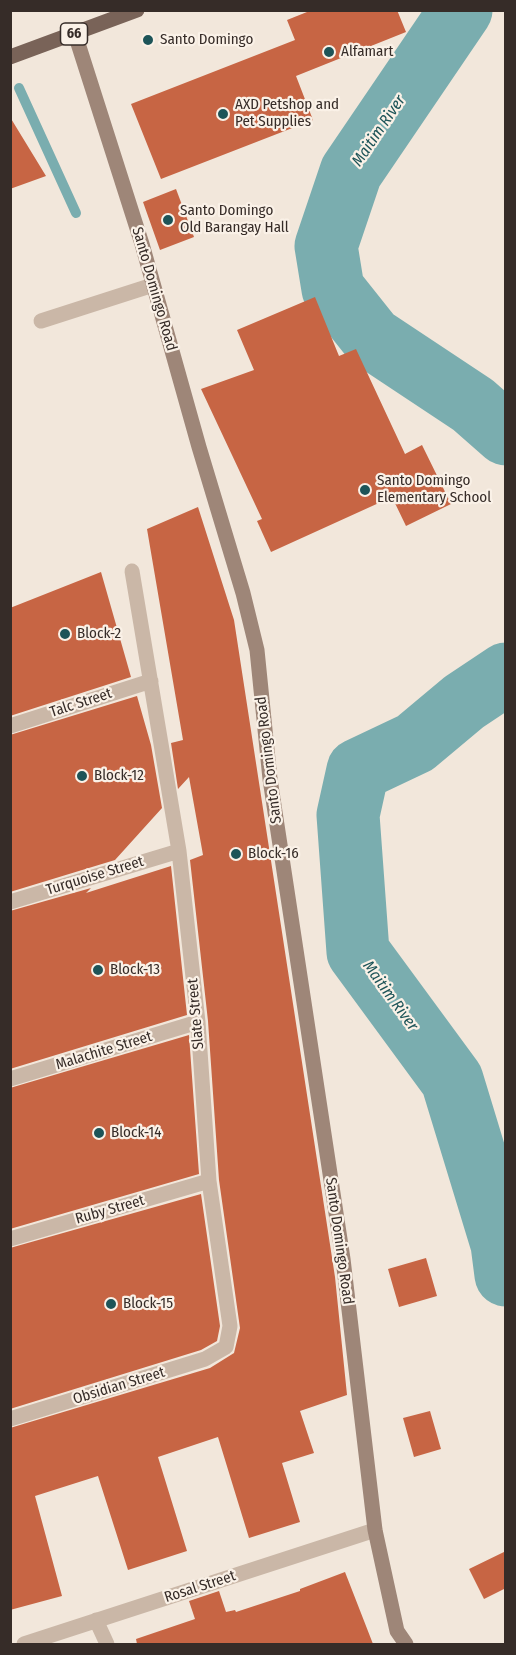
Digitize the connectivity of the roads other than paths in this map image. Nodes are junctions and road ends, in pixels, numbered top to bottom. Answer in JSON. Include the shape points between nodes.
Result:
{"nodes":[{"id":1,"x":137,"y":10,"type":"edge"},
{"id":2,"x":75,"y":34,"type":"junction"},
{"id":3,"x":10,"y":57,"type":"edge"},
{"id":4,"x":153,"y":285,"type":"junction"},
{"id":5,"x":41,"y":321,"type":"dead end"},
{"id":6,"x":132,"y":571,"type":"dead end"},
{"id":7,"x":151,"y":681,"type":"junction"},
{"id":8,"x":10,"y":726,"type":"edge"},
{"id":9,"x":179,"y":850,"type":"junction"},
{"id":10,"x":10,"y":902,"type":"edge"},
{"id":11,"x":198,"y":1022,"type":"junction"},
{"id":12,"x":10,"y":1079,"type":"edge"},
{"id":13,"x":209,"y":1181,"type":"junction"},
{"id":14,"x":10,"y":1239,"type":"edge"},
{"id":15,"x":226,"y":1347,"type":"joint"},
{"id":16,"x":10,"y":1419,"type":"edge"},
{"id":17,"x":375,"y":1530,"type":"junction"},
{"id":18,"x":96,"y":1620,"type":"junction"},
{"id":19,"x":24,"y":1644,"type":"edge"},
{"id":20,"x":107,"y":1644,"type":"edge"},
{"id":21,"x":406,"y":1644,"type":"edge"}],
"edges":[{"from":1,"to":2,"type":"main road","number":"66"},
{"from":2,"to":3,"type":"main road","number":"66"},
{"from":2,"to":4,"type":"street","name":"Santo Domingo Road"},
{"from":4,"to":5,"type":"street"},
{"from":4,"to":17,"type":"street","name":"Santo Domingo Road","via":[[257,651],[270,779],[343,1259]]},
{"from":6,"to":7,"type":"street","name":"Slate Street"},
{"from":7,"to":8,"type":"street","name":"Talc Street"},
{"from":7,"to":9,"type":"street","name":"Slate Street"},
{"from":9,"to":10,"type":"street","name":"Turquoise Street"},
{"from":9,"to":11,"type":"street","name":"Slate Street"},
{"from":11,"to":12,"type":"street","name":"Malachite Street"},
{"from":11,"to":13,"type":"street","name":"Slate Street"},
{"from":13,"to":14,"type":"street","name":"Ruby Street"},
{"from":13,"to":15,"type":"street","name":"Slate Street","via":[[230,1326]]},
{"from":15,"to":16,"type":"street","name":"Obsidian Street","via":[[206,1359]]},
{"from":17,"to":18,"type":"street","name":"Rosal Street"},
{"from":17,"to":21,"type":"street","name":"Santo Domingo Road","via":[[397,1631]]},
{"from":18,"to":19,"type":"street","name":"Rosal Street"},
{"from":18,"to":20,"type":"street"}]}
